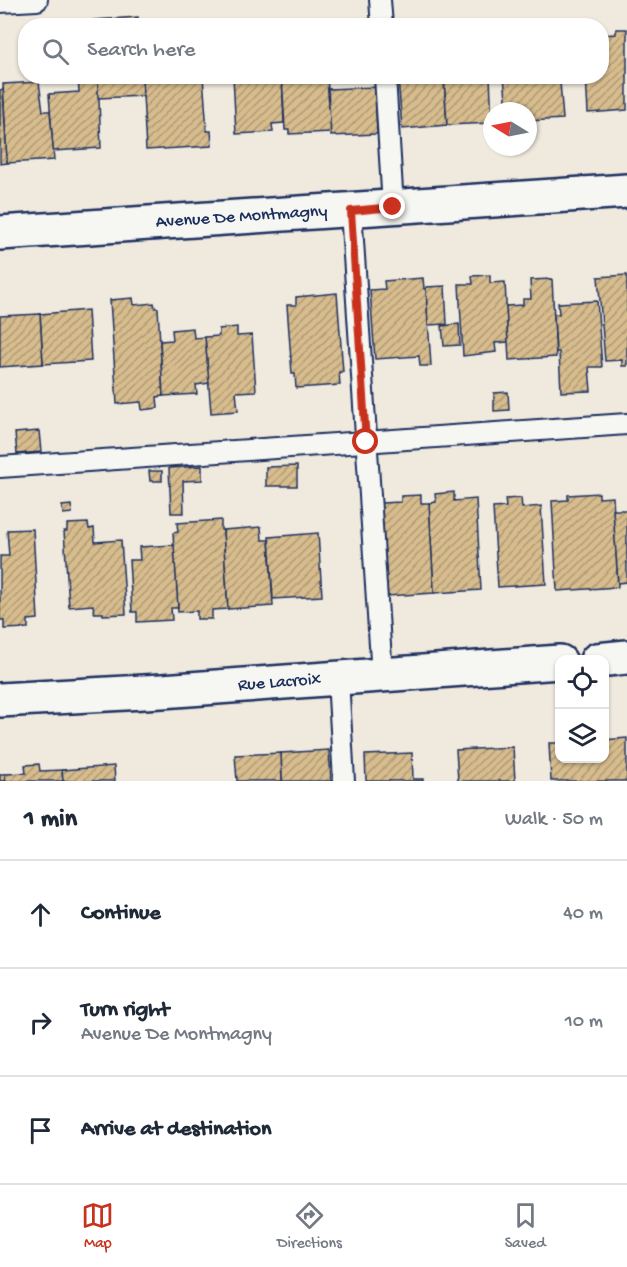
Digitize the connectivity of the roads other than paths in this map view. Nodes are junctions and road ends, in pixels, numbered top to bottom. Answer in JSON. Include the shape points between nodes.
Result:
{"nodes":[{"id":1,"x":37,"y":0,"type":"edge"},
{"id":2,"x":380,"y":0,"type":"edge"},
{"id":3,"x":0,"y":2,"type":"edge"},
{"id":4,"x":381,"y":18,"type":"edge"},
{"id":5,"x":385,"y":84,"type":"edge"},
{"id":6,"x":627,"y":191,"type":"edge"},
{"id":7,"x":393,"y":207,"type":"junction"},
{"id":8,"x":351,"y":211,"type":"junction"},
{"id":9,"x":0,"y":233,"type":"edge"},
{"id":10,"x":627,"y":424,"type":"edge"},
{"id":11,"x":366,"y":442,"type":"junction"},
{"id":12,"x":0,"y":467,"type":"edge"},
{"id":13,"x":627,"y":657,"type":"edge"},
{"id":14,"x":609,"y":659,"type":"edge"},
{"id":15,"x":555,"y":662,"type":"edge"},
{"id":16,"x":382,"y":675,"type":"junction"},
{"id":17,"x":338,"y":679,"type":"junction"},
{"id":18,"x":0,"y":700,"type":"edge"},
{"id":19,"x":344,"y":781,"type":"edge"}],
"edges":[{"from":1,"to":3,"type":"lane"},
{"from":2,"to":4,"type":"lane"},
{"from":5,"to":7,"type":"lane"},
{"from":6,"to":7,"type":"street","name":"Avenue De Montmagny"},
{"from":7,"to":8,"type":"street","name":"Avenue De Montmagny"},
{"from":8,"to":9,"type":"street","name":"Avenue De Montmagny"},
{"from":8,"to":11,"type":"lane"},
{"from":10,"to":11,"type":"lane"},
{"from":11,"to":12,"type":"lane"},
{"from":11,"to":16,"type":"lane"},
{"from":13,"to":14,"type":"street"},
{"from":15,"to":16,"type":"street","name":"Rue Lacroix"},
{"from":16,"to":17,"type":"street","name":"Rue Lacroix"},
{"from":17,"to":18,"type":"street","name":"Rue Lacroix"},
{"from":17,"to":19,"type":"lane"}]}
